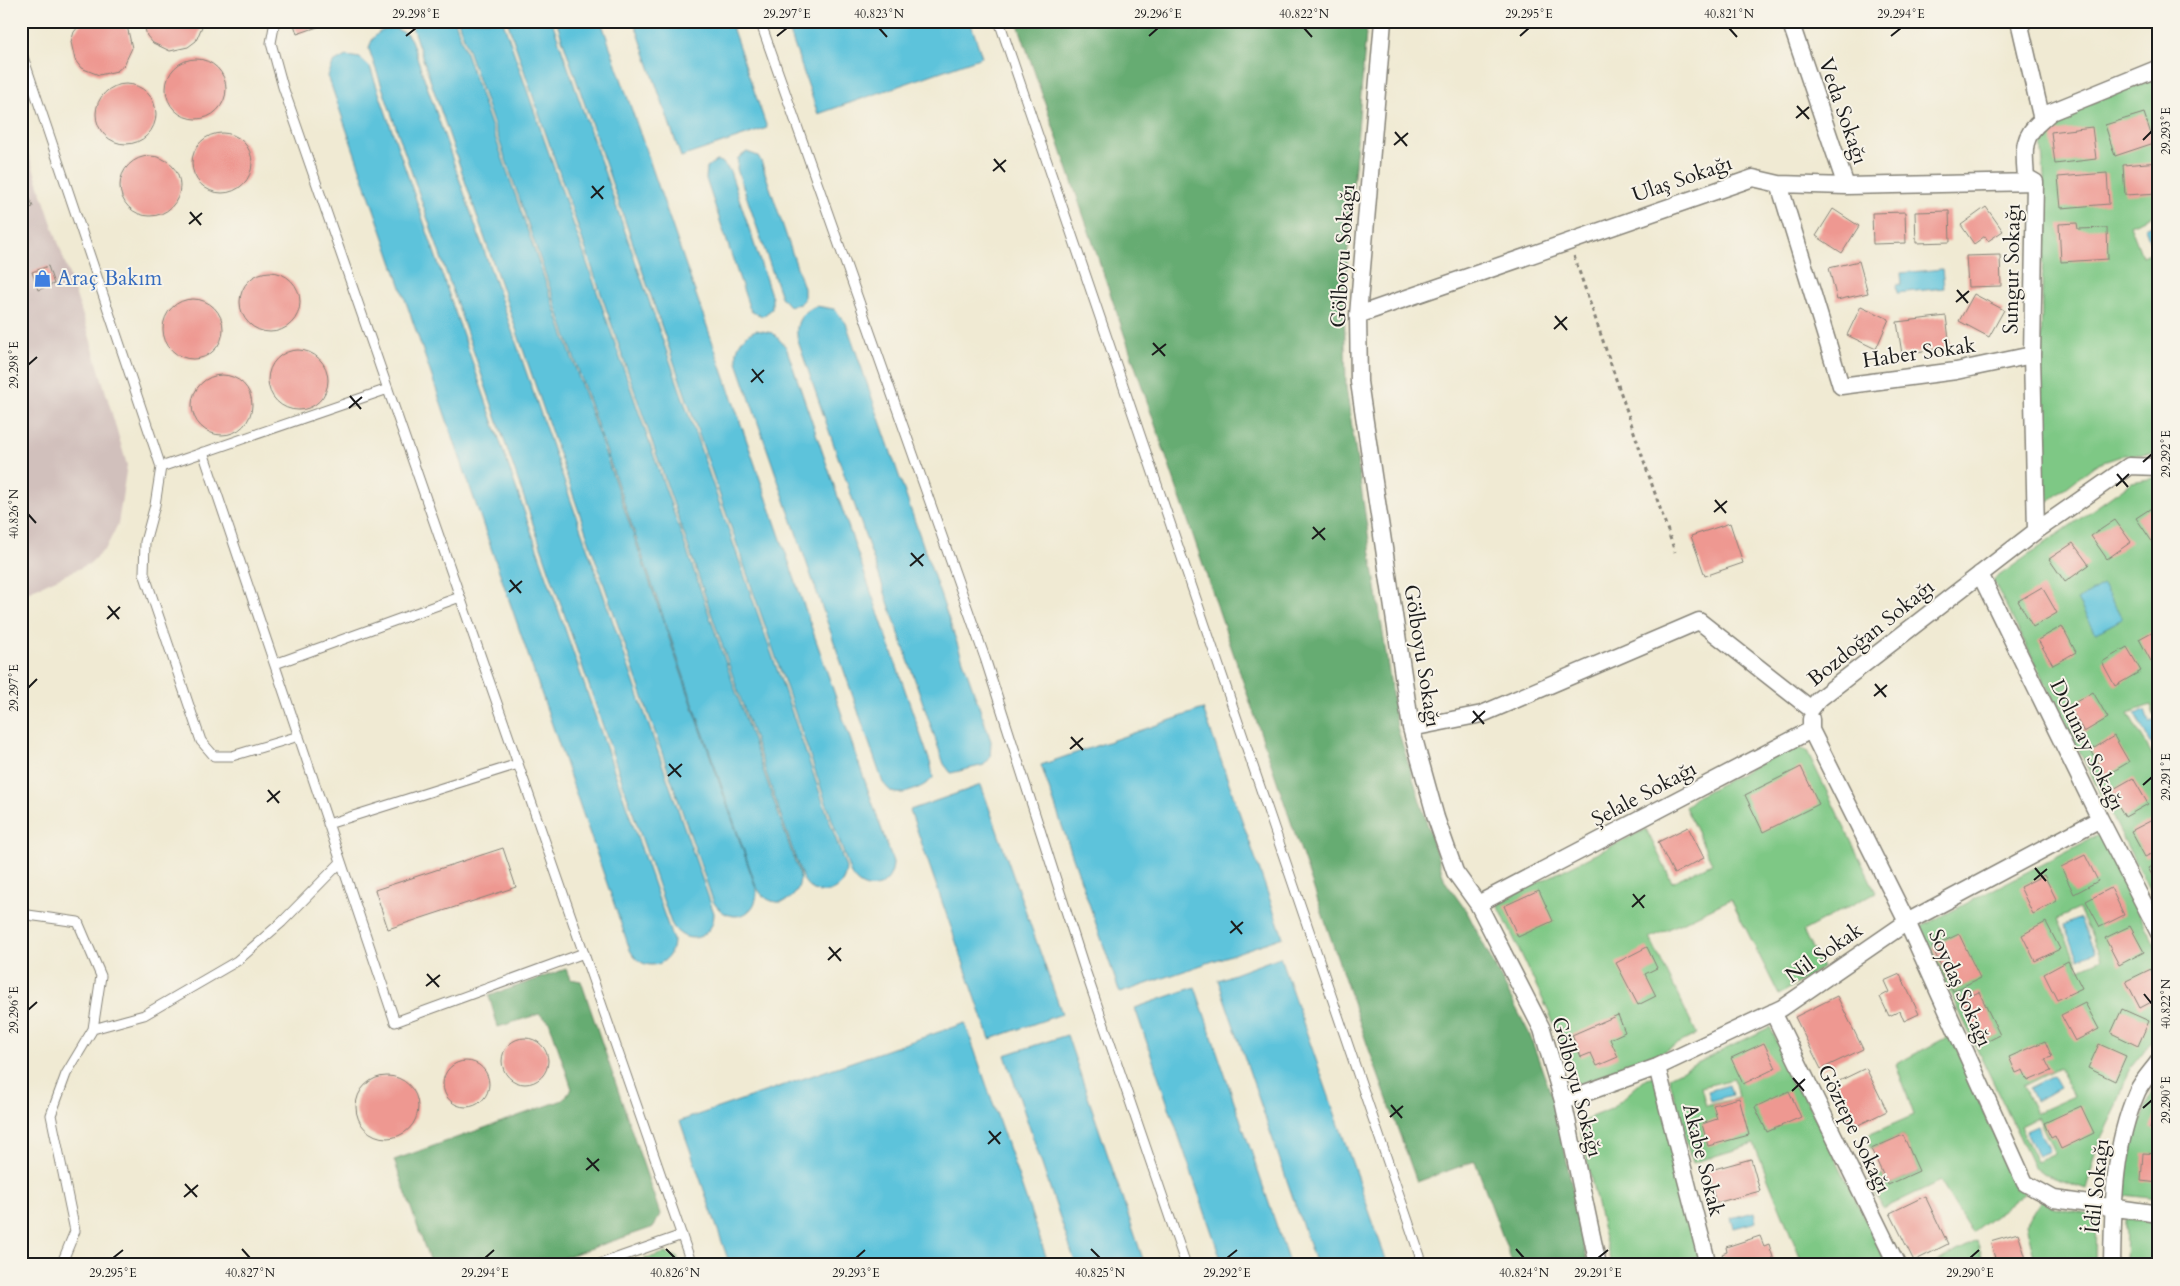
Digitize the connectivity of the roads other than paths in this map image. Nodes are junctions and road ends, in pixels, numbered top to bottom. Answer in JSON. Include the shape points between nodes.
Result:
{"nodes":[{"id":1,"x":275,"y":21,"type":"edge"},
{"id":2,"x":760,"y":21,"type":"edge"},
{"id":3,"x":999,"y":21,"type":"edge"},
{"id":4,"x":1383,"y":21,"type":"edge"},
{"id":5,"x":1790,"y":21,"type":"edge"},
{"id":6,"x":2019,"y":21,"type":"edge"},
{"id":7,"x":21,"y":51,"type":"edge"},
{"id":8,"x":2159,"y":68,"type":"edge"},
{"id":9,"x":2042,"y":120,"type":"junction"},
{"id":10,"x":2035,"y":182,"type":"junction"},
{"id":11,"x":1779,"y":184,"type":"junction"},
{"id":12,"x":1846,"y":186,"type":"junction"},
{"id":13,"x":1358,"y":314,"type":"junction"},
{"id":14,"x":2032,"y":355,"type":"junction"},
{"id":15,"x":388,"y":389,"type":"junction"},
{"id":16,"x":203,"y":452,"type":"junction"},
{"id":17,"x":161,"y":467,"type":"junction"},
{"id":18,"x":2159,"y":467,"type":"edge"},
{"id":19,"x":2036,"y":531,"type":"junction"},
{"id":20,"x":1980,"y":574,"type":"junction"},
{"id":21,"x":460,"y":597,"type":"junction"},
{"id":22,"x":274,"y":664,"type":"junction"},
{"id":23,"x":1811,"y":709,"type":"junction"},
{"id":24,"x":1410,"y":728,"type":"junction"},
{"id":25,"x":1811,"y":730,"type":"junction"},
{"id":26,"x":299,"y":736,"type":"junction"},
{"id":27,"x":518,"y":764,"type":"junction"},
{"id":28,"x":2100,"y":819,"type":"junction"},
{"id":29,"x":328,"y":824,"type":"junction"},
{"id":30,"x":341,"y":862,"type":"junction"},
{"id":31,"x":1478,"y":904,"type":"junction"},
{"id":32,"x":21,"y":914,"type":"edge"},
{"id":33,"x":1907,"y":922,"type":"junction"},
{"id":34,"x":2159,"y":933,"type":"edge"},
{"id":35,"x":584,"y":953,"type":"junction"},
{"id":36,"x":1773,"y":1012,"type":"junction"},
{"id":37,"x":93,"y":1029,"type":"junction"},
{"id":38,"x":2159,"y":1061,"type":"edge"},
{"id":39,"x":1657,"y":1067,"type":"junction"},
{"id":40,"x":1563,"y":1101,"type":"junction"},
{"id":41,"x":2112,"y":1209,"type":"junction"},
{"id":42,"x":2159,"y":1214,"type":"edge"},
{"id":43,"x":682,"y":1235,"type":"junction"},
{"id":44,"x":61,"y":1265,"type":"edge"},
{"id":45,"x":597,"y":1265,"type":"edge"},
{"id":46,"x":692,"y":1265,"type":"edge"},
{"id":47,"x":1186,"y":1265,"type":"edge"},
{"id":48,"x":1423,"y":1265,"type":"edge"},
{"id":49,"x":1598,"y":1265,"type":"edge"},
{"id":50,"x":1708,"y":1265,"type":"edge"},
{"id":51,"x":1897,"y":1265,"type":"edge"},
{"id":52,"x":2112,"y":1265,"type":"edge"}],
"edges":[{"from":1,"to":15,"type":"lane","via":[[271,43],[283,87]]},
{"from":2,"to":47,"type":"lane","via":[[985,658],[1084,967]]},
{"from":3,"to":48,"type":"lane"},
{"from":4,"to":13,"type":"street","name":"Gölboyu Sokağı"},
{"from":5,"to":12,"type":"street","name":"Veda Sokağı"},
{"from":6,"to":9,"type":"street"},
{"from":7,"to":17,"type":"lane"},
{"from":8,"to":9,"type":"street","via":[[2051,112]]},
{"from":9,"to":10,"type":"street","name":"Sungur Sokağı","via":[[2034,126],[2024,144],[2026,177]]},
{"from":10,"to":12,"type":"street","name":"Ulaş Sokağı"},
{"from":10,"to":14,"type":"street","name":"Sungur Sokağı"},
{"from":11,"to":12,"type":"street","name":"Ulaş Sokağı"},
{"from":11,"to":13,"type":"street","name":"Ulaş Sokağı","via":[[1753,178]]},
{"from":11,"to":14,"type":"street","name":"Haber Sokak","via":[[1841,386],[1956,371]]},
{"from":13,"to":24,"type":"street","name":"Gölboyu Sokağı","via":[[1360,382]]},
{"from":14,"to":19,"type":"street","name":"Sungur Sokağı"},
{"from":15,"to":16,"type":"lane"},
{"from":15,"to":21,"type":"lane"},
{"from":16,"to":17,"type":"lane"},
{"from":16,"to":22,"type":"lane"},
{"from":17,"to":26,"type":"lane","via":[[145,542],[144,573],[201,741],[214,756],[232,756]]},
{"from":18,"to":19,"type":"street","name":"Bozdoğan Sokağı","via":[[2129,466]]},
{"from":19,"to":20,"type":"street","name":"Bozdoğan Sokağı"},
{"from":20,"to":23,"type":"street","name":"Bozdoğan Sokağı","via":[[1819,699]]},
{"from":20,"to":28,"type":"street","name":"Dolunay Sokağı"},
{"from":21,"to":22,"type":"lane"},
{"from":21,"to":27,"type":"lane"},
{"from":22,"to":26,"type":"lane"},
{"from":23,"to":24,"type":"street","name":"Bozdoğan Sokağı","via":[[1699,620],[1482,714]]},
{"from":23,"to":25,"type":"street"},
{"from":24,"to":31,"type":"street","name":"Gölboyu Sokağı","via":[[1455,872]]},
{"from":25,"to":31,"type":"street","name":"Şelale Sokağı"},
{"from":25,"to":33,"type":"street","name":"Soydaş Sokağı"},
{"from":26,"to":29,"type":"lane"},
{"from":27,"to":29,"type":"lane"},
{"from":27,"to":35,"type":"lane"},
{"from":28,"to":33,"type":"street","name":"Nil Sokak"},
{"from":28,"to":34,"type":"street","name":"Dolunay Sokağı"},
{"from":29,"to":30,"type":"lane"},
{"from":30,"to":35,"type":"lane","via":[[395,1022]]},
{"from":30,"to":37,"type":"lane","via":[[282,922],[237,961],[144,1015]]},
{"from":31,"to":40,"type":"street","name":"Gölboyu Sokağı","via":[[1542,1029]]},
{"from":32,"to":37,"type":"lane","via":[[78,922],[101,976]]},
{"from":33,"to":36,"type":"street","name":"Nil Sokak"},
{"from":33,"to":41,"type":"street","name":"Soydaş Sokağı","via":[[2025,1183],[2054,1199]]},
{"from":35,"to":43,"type":"lane"},
{"from":36,"to":39,"type":"street","name":"Nil Sokak"},
{"from":36,"to":51,"type":"street","name":"Göztepe Sokağı"},
{"from":37,"to":44,"type":"lane","via":[[66,1074],[51,1115],[75,1231]]},
{"from":38,"to":41,"type":"street","name":"İdil Sokağı","via":[[2138,1091],[2118,1152]]},
{"from":39,"to":40,"type":"street","name":"Nil Sokak"},
{"from":39,"to":50,"type":"street","name":"Akabe Sokak"},
{"from":40,"to":49,"type":"street","name":"Gölboyu Sokağı"},
{"from":41,"to":42,"type":"street","name":"Soydaş Sokağı"},
{"from":41,"to":52,"type":"street","name":"İdil Sokağı"},
{"from":43,"to":45,"type":"lane"},
{"from":43,"to":46,"type":"lane"}]}
